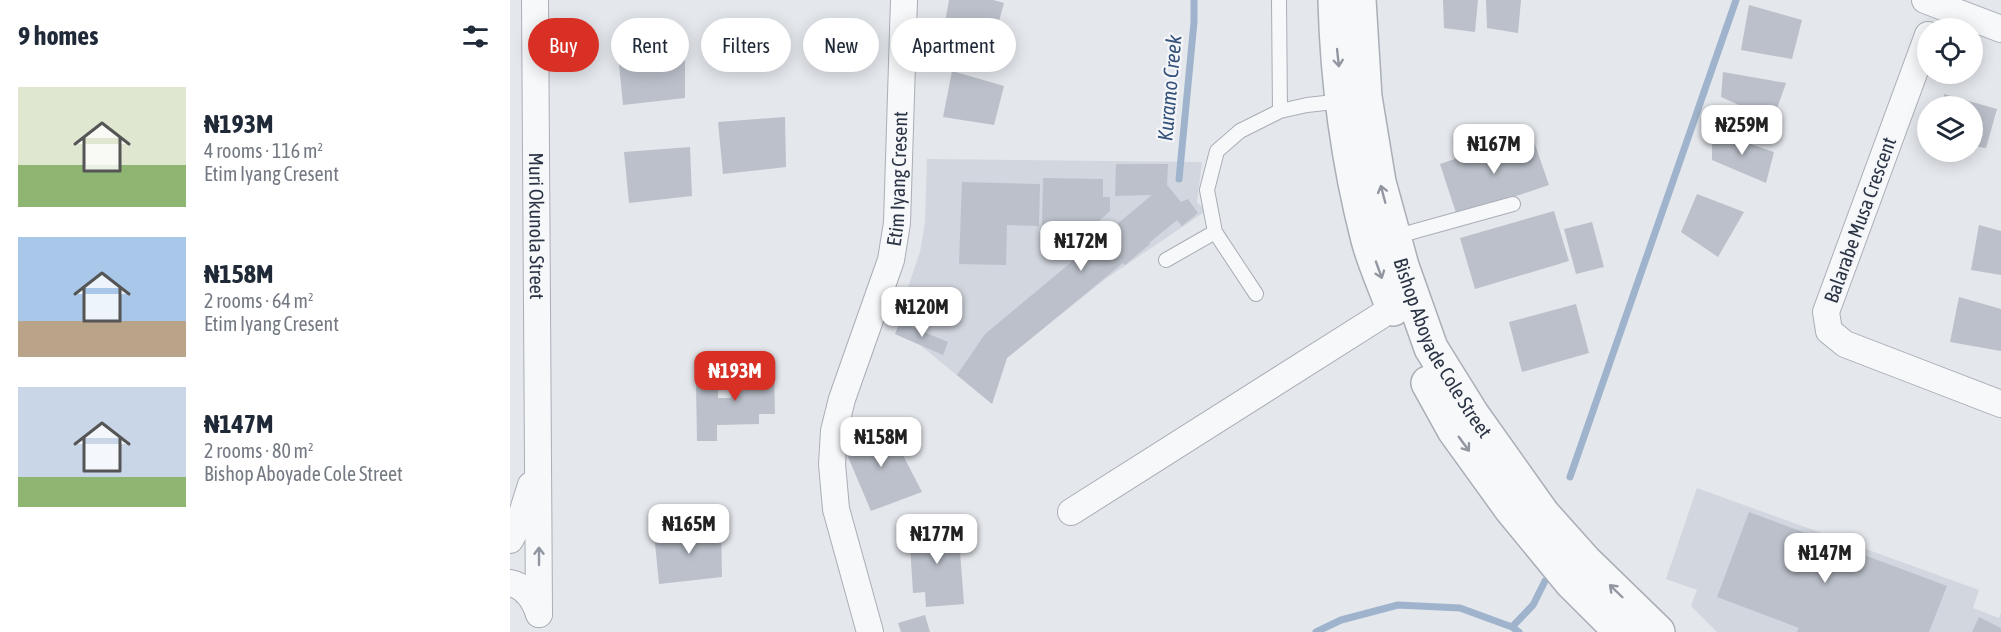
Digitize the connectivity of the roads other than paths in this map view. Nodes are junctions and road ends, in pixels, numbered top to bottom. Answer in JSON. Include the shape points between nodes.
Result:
{"nodes":[{"id":1,"x":535,"y":0,"type":"edge"},
{"id":2,"x":904,"y":0,"type":"edge"},
{"id":3,"x":1279,"y":0,"type":"edge"},
{"id":4,"x":1335,"y":0,"type":"edge"},
{"id":5,"x":1359,"y":0,"type":"edge"},
{"id":6,"x":1931,"y":11,"type":"edge"},
{"id":7,"x":2001,"y":29,"type":"edge"},
{"id":8,"x":1917,"y":65,"type":"edge"},
{"id":9,"x":1343,"y":101,"type":"junction"},
{"id":10,"x":1280,"y":111,"type":"junction"},
{"id":11,"x":1513,"y":204,"type":"dead end"},
{"id":12,"x":1215,"y":232,"type":"junction"},
{"id":13,"x":1394,"y":237,"type":"junction"},
{"id":14,"x":1166,"y":260,"type":"dead end"},
{"id":15,"x":1256,"y":294,"type":"dead end"},
{"id":16,"x":1393,"y":308,"type":"junction"},
{"id":17,"x":2001,"y":404,"type":"edge"},
{"id":18,"x":538,"y":452,"type":"junction"},
{"id":19,"x":1071,"y":512,"type":"dead end"},
{"id":20,"x":510,"y":540,"type":"edge"},
{"id":21,"x":510,"y":583,"type":"edge"},
{"id":22,"x":540,"y":625,"type":"edge"},
{"id":23,"x":870,"y":632,"type":"edge"},
{"id":24,"x":1622,"y":632,"type":"edge"},
{"id":25,"x":1658,"y":632,"type":"edge"}],
"edges":[{"from":1,"to":18,"type":"street","name":"Muri Okunola Street"},
{"from":2,"to":23,"type":"street","name":"Etim Iyang Cresent","via":[[897,223],[891,261],[842,399],[834,431],[832,464],[836,509]]},
{"from":3,"to":10,"type":"lane"},
{"from":4,"to":9,"type":"street","name":"Bishop Aboyade Cole Street","one_way":true},
{"from":13,"to":5,"type":"street","name":"Bishop Aboyade Cole Street","one_way":true,"via":[[1379,182],[1365,97]]},
{"from":6,"to":7,"type":"street"},
{"from":8,"to":17,"type":"street","name":"Balarabe Musa Crescent","via":[[1826,312],[1829,331],[1845,344]]},
{"from":9,"to":10,"type":"lane"},
{"from":9,"to":16,"type":"street","name":"Bishop Aboyade Cole Street","one_way":true,"via":[[1368,241]]},
{"from":10,"to":12,"type":"lane","via":[[1240,131],[1217,151],[1207,190]]},
{"from":11,"to":13,"type":"lane"},
{"from":12,"to":14,"type":"lane"},
{"from":12,"to":15,"type":"lane"},
{"from":25,"to":13,"type":"street","name":"Bishop Aboyade Cole Street","one_way":true,"via":[[1543,514],[1472,414],[1431,348]]},
{"from":16,"to":19,"type":"street"},
{"from":16,"to":24,"type":"street","name":"Bishop Aboyade Cole Street","one_way":true,"via":[[1405,341],[1454,430],[1511,509],[1571,582]]},
{"from":18,"to":20,"type":"street","via":[[527,498]]},
{"from":22,"to":18,"type":"street","one_way":true},
{"from":21,"to":22,"type":"street","via":[[535,601]]}]}
